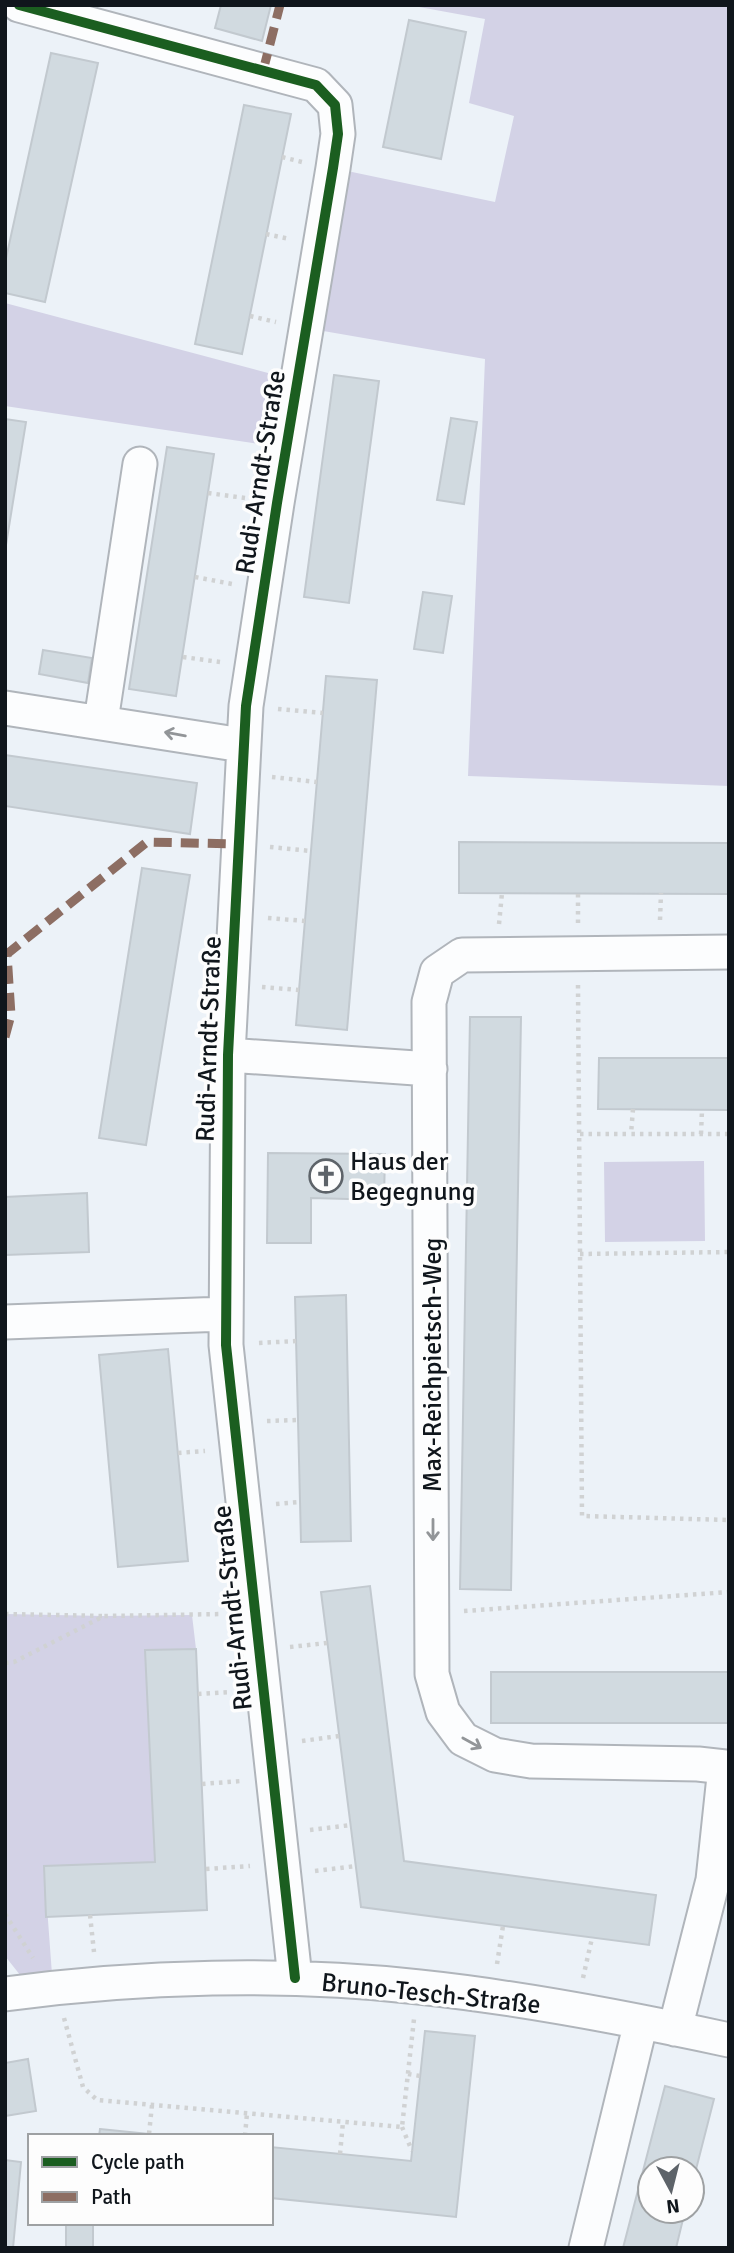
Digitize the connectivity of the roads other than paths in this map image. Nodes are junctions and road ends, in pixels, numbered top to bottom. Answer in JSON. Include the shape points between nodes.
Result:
{"nodes":[{"id":1,"x":19,"y":5,"type":"edge"},
{"id":2,"x":140,"y":464,"type":"dead end"},
{"id":3,"x":5,"y":708,"type":"edge"},
{"id":4,"x":101,"y":721,"type":"junction"},
{"id":5,"x":242,"y":760,"type":"junction"},
{"id":6,"x":729,"y":952,"type":"edge"},
{"id":7,"x":228,"y":1055,"type":"junction"},
{"id":8,"x":430,"y":1069,"type":"junction"},
{"id":9,"x":225,"y":1314,"type":"junction"},
{"id":10,"x":5,"y":1321,"type":"edge"},
{"id":11,"x":727,"y":1767,"type":"edge"},
{"id":12,"x":295,"y":1978,"type":"junction"},
{"id":13,"x":5,"y":1994,"type":"edge"},
{"id":14,"x":641,"y":2022,"type":"junction"},
{"id":15,"x":676,"y":2029,"type":"junction"},
{"id":16,"x":729,"y":2040,"type":"edge"},
{"id":17,"x":586,"y":2248,"type":"edge"}],
"edges":[{"from":1,"to":5,"type":"street","name":"Rudi-Arndt-Straße","via":[[316,85],[335,105],[338,134],[277,503]]},
{"from":2,"to":4,"type":"street"},
{"from":3,"to":4,"type":"street"},
{"from":5,"to":4,"type":"street","one_way":true},
{"from":5,"to":7,"type":"street","name":"Rudi-Arndt-Straße"},
{"from":6,"to":8,"type":"street","name":"Max-Reichpietsch-Weg","via":[[462,955],[437,972],[429,1002]]},
{"from":7,"to":8,"type":"street"},
{"from":7,"to":9,"type":"street","name":"Rudi-Arndt-Straße"},
{"from":8,"to":11,"type":"street","name":"Max-Reichpietsch-Weg","one_way":true,"via":[[432,1674],[443,1713],[463,1739],[495,1755],[531,1761]]},
{"from":9,"to":10,"type":"street"},
{"from":9,"to":12,"type":"street","name":"Rudi-Arndt-Straße"},
{"from":11,"to":15,"type":"street","via":[[713,1880]]},
{"from":12,"to":13,"type":"street","name":"Bruno-Tesch-Straße"},
{"from":12,"to":14,"type":"street","name":"Bruno-Tesch-Straße","via":[[418,1987]]},
{"from":14,"to":15,"type":"street","name":"Bruno-Tesch-Straße"},
{"from":14,"to":17,"type":"street"},
{"from":15,"to":16,"type":"street","name":"Bruno-Tesch-Straße"}]}
